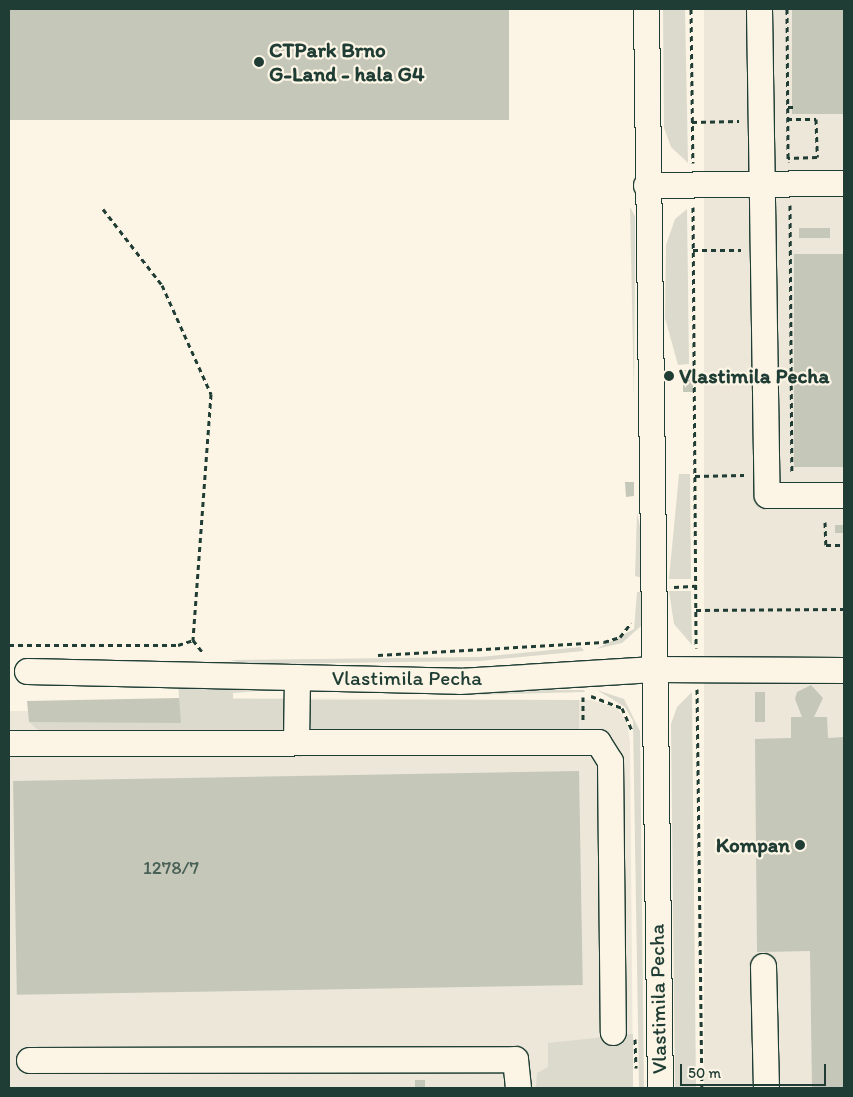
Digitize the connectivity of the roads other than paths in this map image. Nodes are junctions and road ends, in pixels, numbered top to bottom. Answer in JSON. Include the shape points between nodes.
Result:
{"nodes":[{"id":1,"x":646,"y":9,"type":"edge"},
{"id":2,"x":759,"y":9,"type":"edge"},
{"id":3,"x":844,"y":183,"type":"edge"},
{"id":4,"x":760,"y":184,"type":"junction"},
{"id":5,"x":646,"y":185,"type":"junction"},
{"id":6,"x":844,"y":496,"type":"edge"},
{"id":7,"x":654,"y":669,"type":"junction"},
{"id":8,"x":844,"y":670,"type":"edge"},
{"id":9,"x":27,"y":671,"type":"dead end"},
{"id":10,"x":296,"y":677,"type":"junction"},
{"id":11,"x":296,"y":742,"type":"junction"},
{"id":12,"x":9,"y":744,"type":"edge"},
{"id":13,"x":763,"y":966,"type":"dead end"},
{"id":14,"x":613,"y":1032,"type":"dead end"},
{"id":15,"x":29,"y":1060,"type":"dead end"},
{"id":16,"x":518,"y":1088,"type":"edge"},
{"id":17,"x":660,"y":1088,"type":"edge"},
{"id":18,"x":766,"y":1088,"type":"edge"}],
"edges":[{"from":1,"to":5,"type":"street","name":"Vlastimila Pecha"},
{"from":2,"to":4,"type":"street"},
{"from":3,"to":4,"type":"street"},
{"from":4,"to":5,"type":"street"},
{"from":4,"to":6,"type":"street","via":[[767,495]]},
{"from":5,"to":7,"type":"street","name":"Vlastimila Pecha"},
{"from":7,"to":8,"type":"street"},
{"from":7,"to":10,"type":"street","name":"Vlastimila Pecha","via":[[459,681]]},
{"from":7,"to":17,"type":"street","name":"Vlastimila Pecha"},
{"from":9,"to":10,"type":"street","name":"Vlastimila Pecha"},
{"from":10,"to":11,"type":"street"},
{"from":11,"to":12,"type":"street"},
{"from":11,"to":14,"type":"street","via":[[592,740],[604,747],[610,761]]},
{"from":13,"to":18,"type":"street"},
{"from":15,"to":16,"type":"street","via":[[515,1059]]}]}
